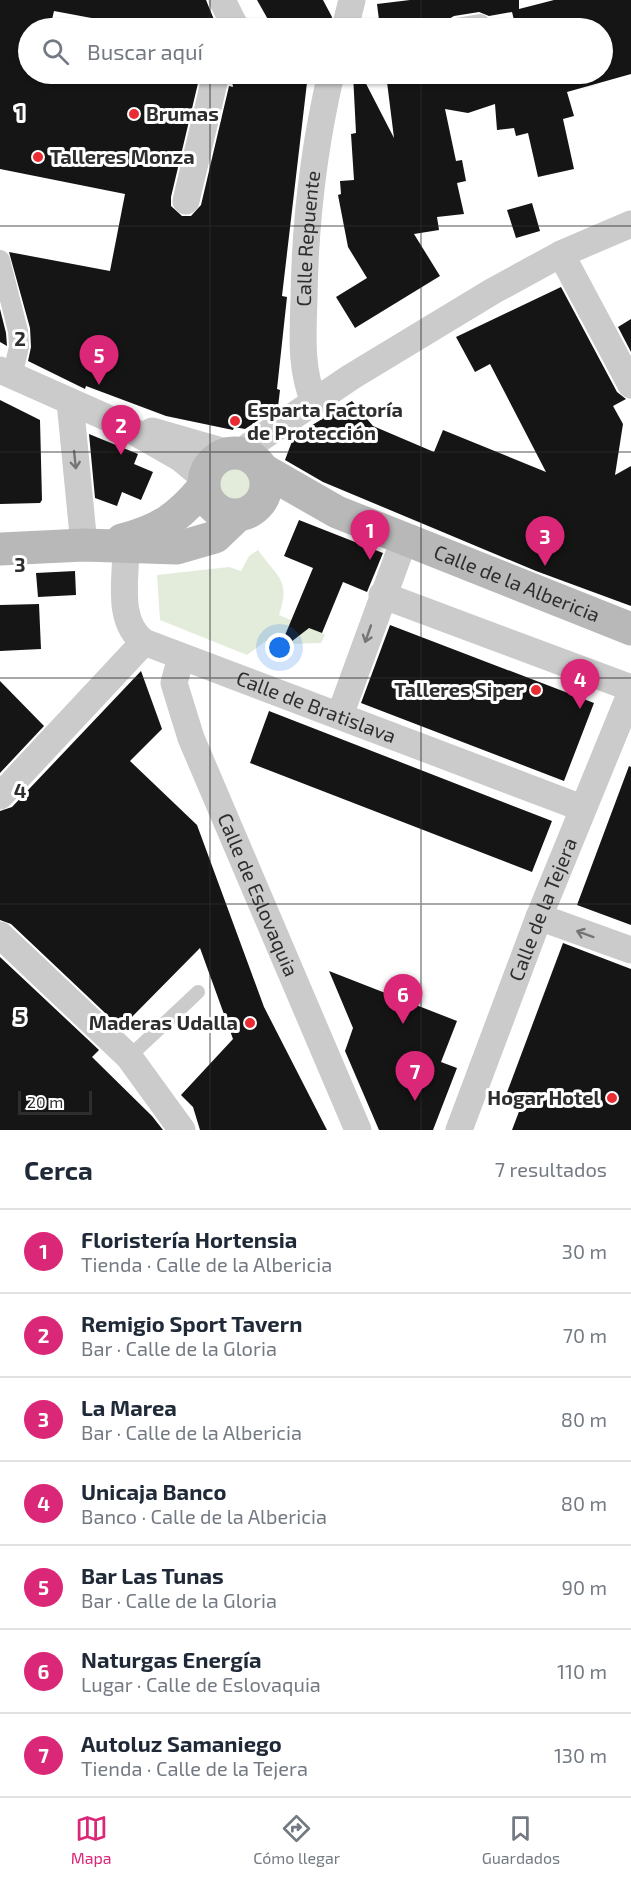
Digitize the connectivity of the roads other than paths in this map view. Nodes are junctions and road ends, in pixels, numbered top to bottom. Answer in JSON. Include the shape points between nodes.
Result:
{"nodes":[{"id":1,"x":222,"y":0,"type":"edge"},
{"id":2,"x":231,"y":18,"type":"edge"},
{"id":3,"x":213,"y":84,"type":"edge"},
{"id":4,"x":328,"y":84,"type":"edge"},
{"id":5,"x":186,"y":201,"type":"dead end"},
{"id":6,"x":631,"y":224,"type":"edge"},
{"id":7,"x":561,"y":254,"type":"junction"},
{"id":8,"x":0,"y":260,"type":"edge"},
{"id":9,"x":6,"y":373,"type":"edge"},
{"id":10,"x":631,"y":385,"type":"edge"},
{"id":11,"x":70,"y":402,"type":"junction"},
{"id":12,"x":314,"y":402,"type":"junction"},
{"id":13,"x":119,"y":423,"type":"junction"},
{"id":14,"x":249,"y":461,"type":"junction"},
{"id":15,"x":204,"y":483,"type":"junction"},
{"id":16,"x":337,"y":512,"type":"junction"},
{"id":17,"x":242,"y":514,"type":"junction"},
{"id":18,"x":404,"y":540,"type":"junction"},
{"id":19,"x":104,"y":546,"type":"junction"},
{"id":20,"x":0,"y":549,"type":"edge"},
{"id":21,"x":382,"y":595,"type":"junction"},
{"id":22,"x":631,"y":628,"type":"edge"},
{"id":23,"x":144,"y":642,"type":"junction"},
{"id":24,"x":181,"y":657,"type":"junction"},
{"id":25,"x":631,"y":690,"type":"edge"},
{"id":26,"x":340,"y":715,"type":"junction"},
{"id":27,"x":0,"y":796,"type":"edge"},
{"id":28,"x":582,"y":808,"type":"junction"},
{"id":29,"x":539,"y":917,"type":"junction"},
{"id":30,"x":0,"y":935,"type":"edge"},
{"id":31,"x":631,"y":950,"type":"edge"},
{"id":32,"x":198,"y":992,"type":"dead end"},
{"id":33,"x":129,"y":1057,"type":"junction"},
{"id":34,"x":182,"y":1130,"type":"edge"},
{"id":35,"x":358,"y":1130,"type":"edge"},
{"id":36,"x":459,"y":1130,"type":"edge"}],
"edges":[{"from":1,"to":2,"type":"street"},
{"from":3,"to":5,"type":"street"},
{"from":4,"to":12,"type":"street","name":"Calle Repuente","via":[[305,236],[302,365]]},
{"from":6,"to":7,"type":"street"},
{"from":7,"to":10,"type":"street"},
{"from":7,"to":12,"type":"street","via":[[493,291]]},
{"from":8,"to":9,"type":"street","via":[[19,347]]},
{"from":9,"to":11,"type":"street"},
{"from":11,"to":13,"type":"street"},
{"from":11,"to":19,"type":"street","one_way":true},
{"from":12,"to":14,"type":"street","via":[[249,446]]},
{"from":13,"to":14,"type":"street"},
{"from":13,"to":15,"type":"street","via":[[180,458]]},
{"from":14,"to":15,"type":"main road","via":[[214,461]]},
{"from":14,"to":16,"type":"main road","name":"Calle de la Albericia"},
{"from":14,"to":17,"type":"main road","via":[[265,479],[264,494],[258,505]]},
{"from":15,"to":17,"type":"main road","via":[[215,509]]},
{"from":15,"to":19,"type":"main road","via":[[172,521]]},
{"from":16,"to":17,"type":"main road","name":"Calle de la Albericia","via":[[284,507]]},
{"from":16,"to":18,"type":"main road","name":"Calle de la Albericia"},
{"from":17,"to":19,"type":"main road","via":[[215,537],[177,548]]},
{"from":18,"to":21,"type":"street"},
{"from":18,"to":22,"type":"main road","name":"Calle de la Albericia"},
{"from":19,"to":20,"type":"main road"},
{"from":19,"to":23,"type":"street","via":[[133,635]]},
{"from":21,"to":25,"type":"street"},
{"from":21,"to":26,"type":"street","one_way":true},
{"from":23,"to":24,"type":"street","name":"Calle de Bratislava"},
{"from":23,"to":27,"type":"street"},
{"from":24,"to":26,"type":"street","name":"Calle de Bratislava"},
{"from":24,"to":35,"type":"street","name":"Calle de Eslovaquia","via":[[174,683],[191,738]]},
{"from":25,"to":28,"type":"street","name":"Calle de la Tejera"},
{"from":26,"to":28,"type":"street","name":"Calle de Bratislava"},
{"from":28,"to":29,"type":"street","name":"Calle de la Tejera"},
{"from":31,"to":29,"type":"street","one_way":true},
{"from":29,"to":36,"type":"street","name":"Calle de la Tejera"},
{"from":30,"to":33,"type":"street"},
{"from":32,"to":33,"type":"lane"},
{"from":33,"to":34,"type":"street"}]}
